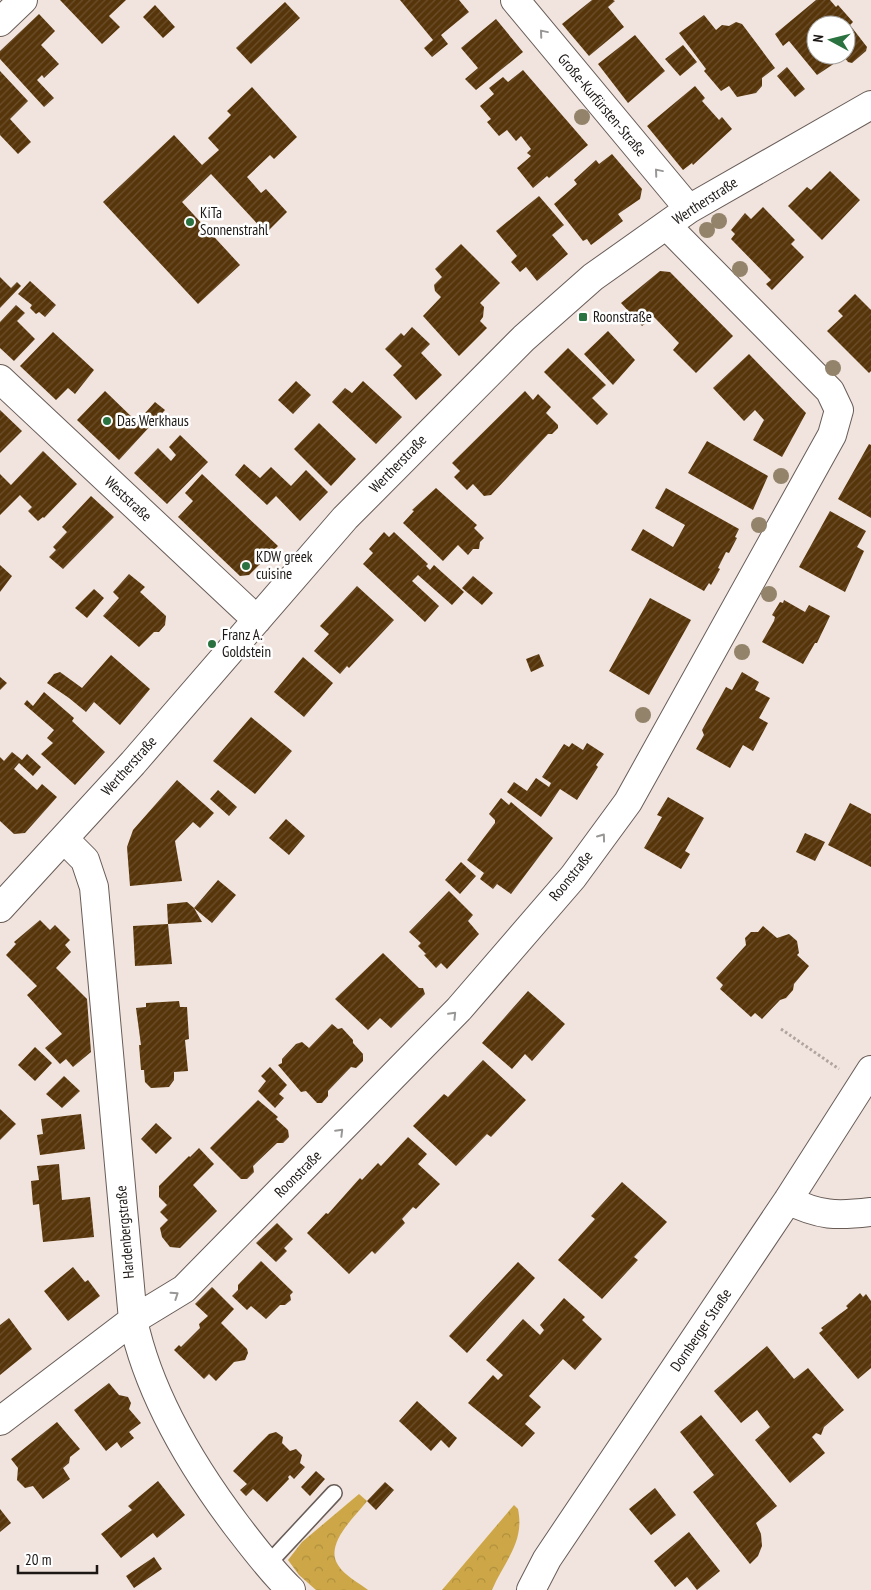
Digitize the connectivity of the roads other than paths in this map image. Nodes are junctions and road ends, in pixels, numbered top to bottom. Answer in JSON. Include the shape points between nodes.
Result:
{"nodes":[{"id":1,"x":23,"y":0,"type":"edge"},
{"id":2,"x":515,"y":0,"type":"edge"},
{"id":3,"x":0,"y":22,"type":"edge"},
{"id":4,"x":871,"y":105,"type":"edge"},
{"id":5,"x":689,"y":209,"type":"junction"},
{"id":6,"x":667,"y":226,"type":"junction"},
{"id":7,"x":0,"y":379,"type":"edge"},
{"id":8,"x":257,"y":620,"type":"junction"},
{"id":9,"x":64,"y":839,"type":"junction"},
{"id":10,"x":6,"y":890,"type":"edge"},
{"id":11,"x":867,"y":1077,"type":"edge"},
{"id":12,"x":788,"y":1200,"type":"junction"},
{"id":13,"x":871,"y":1212,"type":"edge"},
{"id":14,"x":133,"y":1320,"type":"junction"},
{"id":15,"x":0,"y":1421,"type":"edge"},
{"id":16,"x":334,"y":1493,"type":"dead end"},
{"id":17,"x":267,"y":1565,"type":"junction"},
{"id":18,"x":291,"y":1590,"type":"edge"},
{"id":19,"x":531,"y":1590,"type":"edge"}],
"edges":[{"from":1,"to":3,"type":"street"},
{"from":5,"to":2,"type":"street","name":"Große-Kurfürsten-Straße","one_way":true},
{"from":4,"to":5,"type":"street","name":"Wertherstraße"},
{"from":5,"to":6,"type":"street","name":"Wertherstraße"},
{"from":6,"to":8,"type":"street","name":"Wertherstraße","via":[[593,277],[524,338],[345,518]]},
{"from":14,"to":6,"type":"street","name":"Roonstraße","one_way":true,"via":[[184,1289],[459,1009],[573,877],[628,802],[832,436],[839,410],[830,391]]},
{"from":7,"to":8,"type":"street","name":"Weststraße"},
{"from":8,"to":9,"type":"street","name":"Wertherstraße"},
{"from":9,"to":10,"type":"street","name":"Wertherstraße"},
{"from":9,"to":14,"type":"street","name":"Hardenbergstraße","via":[[85,860],[94,887]]},
{"from":11,"to":12,"type":"street","name":"Dornberger Straße"},
{"from":12,"to":13,"type":"street","via":[[826,1215]]},
{"from":12,"to":19,"type":"street","name":"Dornberger Straße","via":[[547,1559]]},
{"from":14,"to":15,"type":"street","name":"Roonstraße"},
{"from":14,"to":17,"type":"street","name":"Hardenbergstraße","via":[[152,1382],[194,1465]]},
{"from":16,"to":17,"type":"lane"},
{"from":17,"to":18,"type":"street","name":"Hardenbergstraße"}]}
